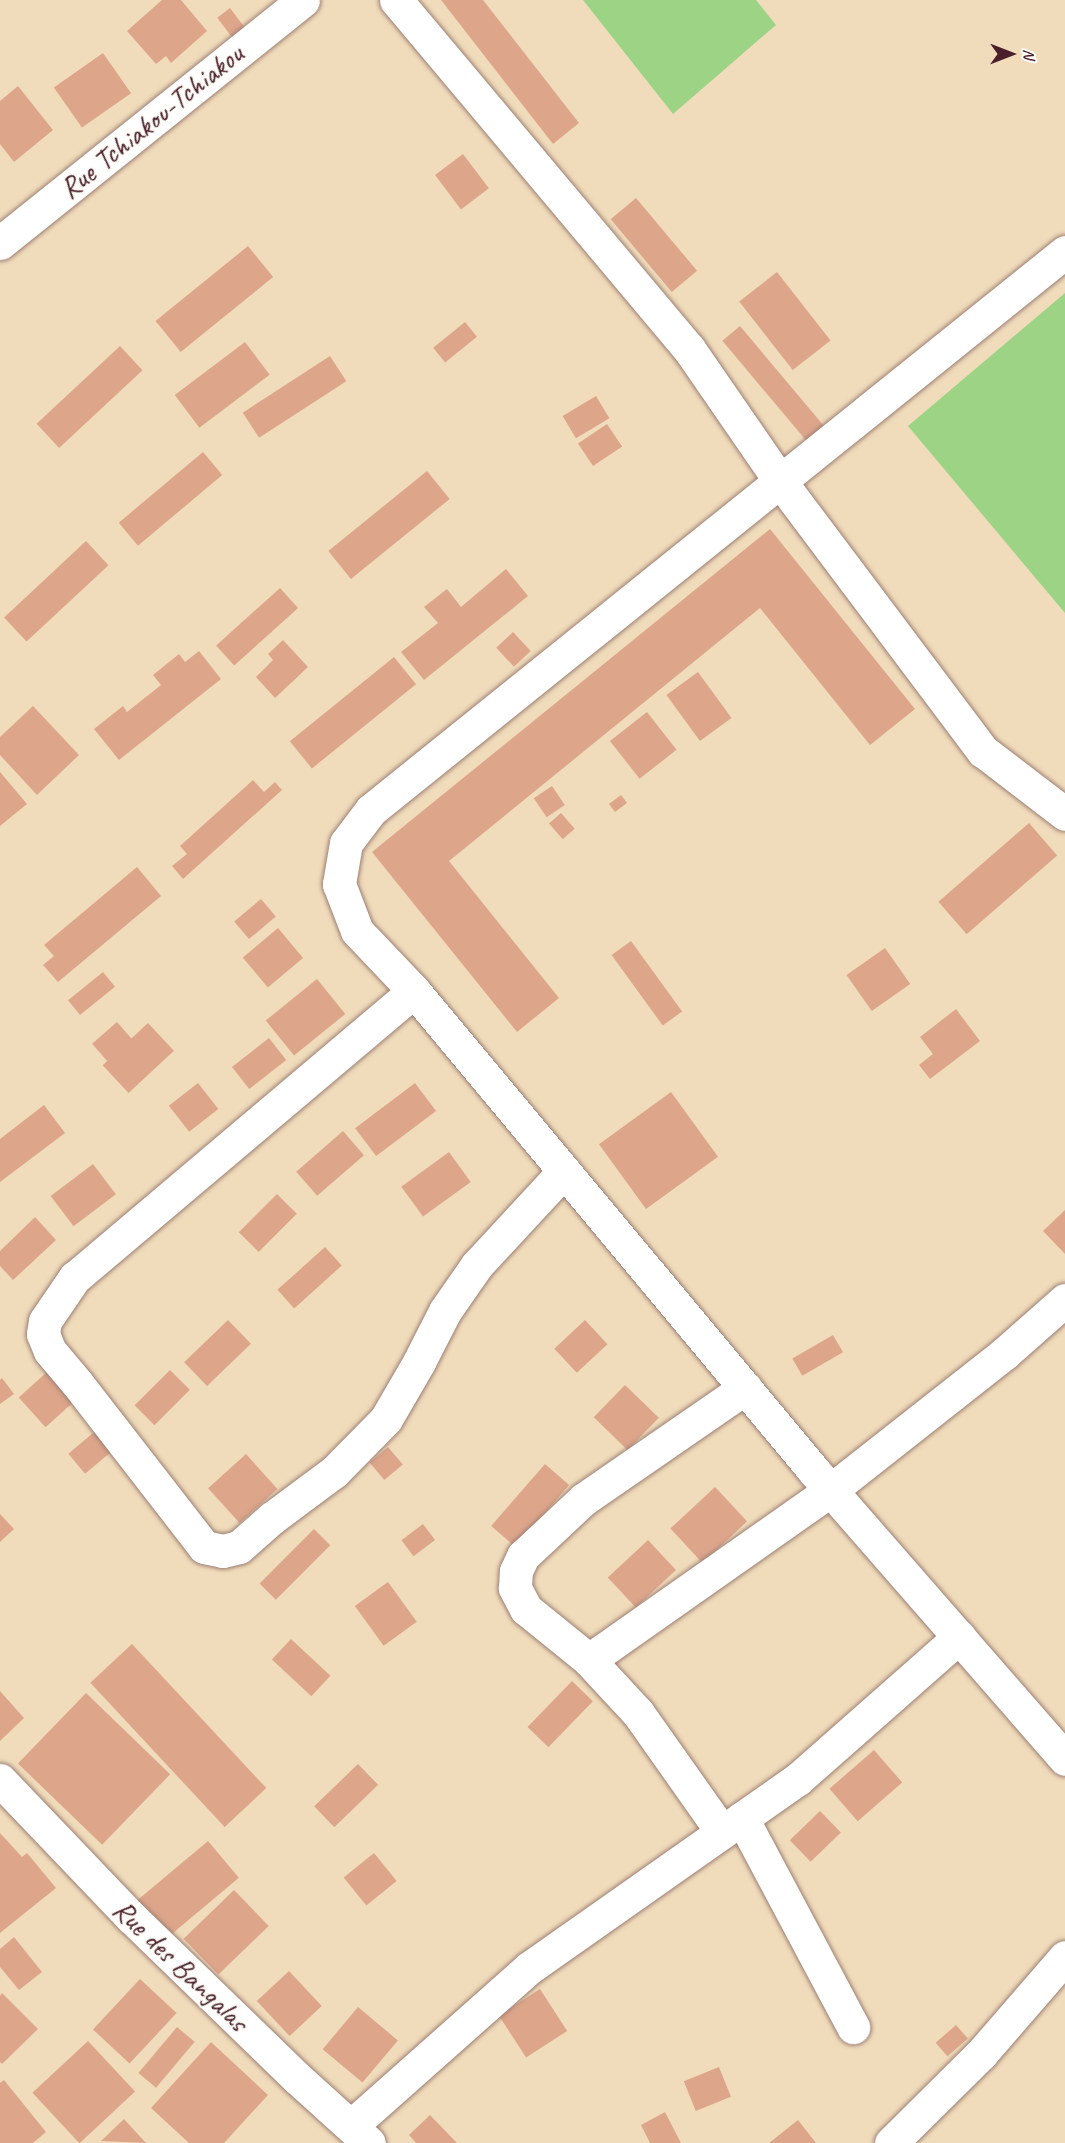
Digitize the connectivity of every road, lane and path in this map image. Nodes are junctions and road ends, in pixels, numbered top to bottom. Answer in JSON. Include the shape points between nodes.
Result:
{"nodes":[{"id":1,"x":303,"y":0,"type":"edge"},
{"id":2,"x":396,"y":0,"type":"edge"},
{"id":3,"x":3,"y":235,"type":"edge"},
{"id":4,"x":1065,"y":252,"type":"edge"},
{"id":5,"x":780,"y":481,"type":"junction"},
{"id":6,"x":1065,"y":813,"type":"edge"},
{"id":7,"x":414,"y":991,"type":"junction"},
{"id":8,"x":564,"y":1171,"type":"junction"},
{"id":9,"x":1065,"y":1300,"type":"edge"},
{"id":10,"x":745,"y":1388,"type":"junction"},
{"id":11,"x":831,"y":1490,"type":"junction"},
{"id":12,"x":959,"y":1637,"type":"junction"},
{"id":13,"x":589,"y":1660,"type":"junction"},
{"id":14,"x":1065,"y":1759,"type":"edge"},
{"id":15,"x":0,"y":1780,"type":"edge"},
{"id":16,"x":732,"y":1825,"type":"junction"},
{"id":17,"x":1065,"y":1957,"type":"edge"},
{"id":18,"x":853,"y":2027,"type":"dead end"},
{"id":19,"x":360,"y":2135,"type":"edge"},
{"id":20,"x":891,"y":2143,"type":"edge"}],
"edges":[{"from":1,"to":3,"type":"street","name":"Rue Tchiakou-Tchiakou"},
{"from":2,"to":5,"type":"street","via":[[689,350]]},
{"from":4,"to":5,"type":"street"},
{"from":5,"to":6,"type":"street","via":[[983,751]]},
{"from":5,"to":7,"type":"street","via":[[371,810],[346,843],[339,884],[357,931]]},
{"from":7,"to":8,"type":"street"},
{"from":7,"to":8,"type":"street","via":[[75,1277],[45,1321],[43,1334],[50,1351],[204,1547],[223,1551],[239,1547],[334,1472],[386,1419],[444,1311],[477,1265]]},
{"from":8,"to":10,"type":"street"},
{"from":9,"to":11,"type":"street","via":[[1005,1353]]},
{"from":10,"to":11,"type":"street"},
{"from":10,"to":13,"type":"street","via":[[584,1499],[523,1556],[516,1571],[515,1588],[526,1609]]},
{"from":11,"to":12,"type":"street"},
{"from":11,"to":13,"type":"street"},
{"from":12,"to":14,"type":"street"},
{"from":12,"to":16,"type":"street","via":[[798,1779]]},
{"from":13,"to":16,"type":"street"},
{"from":15,"to":19,"type":"street","name":"Rue des Bangalas","via":[[131,1917]]},
{"from":16,"to":18,"type":"street"},
{"from":16,"to":19,"type":"street","via":[[529,1968]]},
{"from":17,"to":20,"type":"street","via":[[981,2054]]}]}
